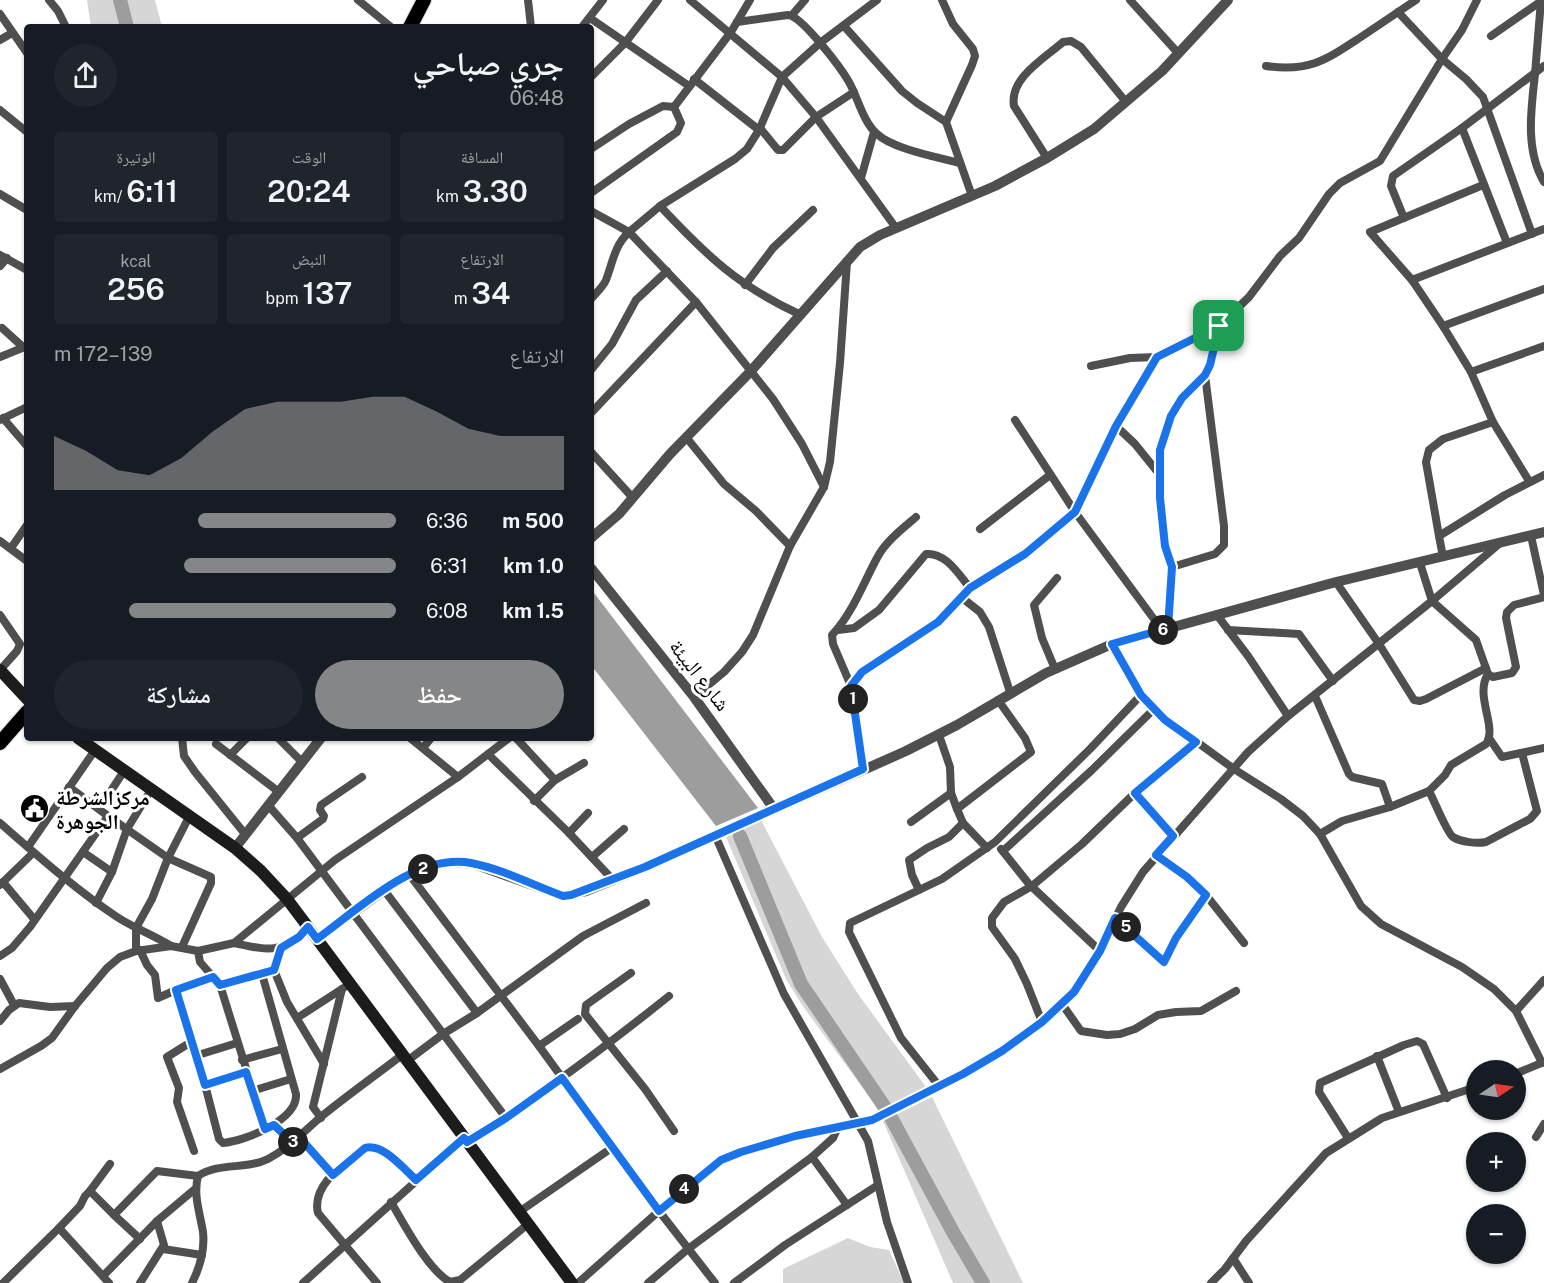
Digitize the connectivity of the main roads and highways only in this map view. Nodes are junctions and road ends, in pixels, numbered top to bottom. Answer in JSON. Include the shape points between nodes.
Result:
{"nodes":[{"id":1,"x":424,"y":0,"type":"edge"},
{"id":2,"x":412,"y":24,"type":"edge"},
{"id":3,"x":0,"y":670,"type":"edge"},
{"id":4,"x":24,"y":694,"type":"edge"},
{"id":5,"x":24,"y":716,"type":"edge"},
{"id":6,"x":24,"y":727,"type":"edge"},
{"id":7,"x":82,"y":741,"type":"edge"},
{"id":8,"x":0,"y":744,"type":"edge"},
{"id":9,"x":0,"y":749,"type":"edge"},
{"id":10,"x":572,"y":1283,"type":"edge"}],
"edges":[{"from":1,"to":2,"type":"main road"},
{"from":3,"to":4,"type":"main road"},
{"from":5,"to":8,"type":"main road"},
{"from":6,"to":9,"type":"main road"},
{"from":7,"to":10,"type":"main road","via":[[235,848],[287,899],[346,986],[405,1058]]}]}
